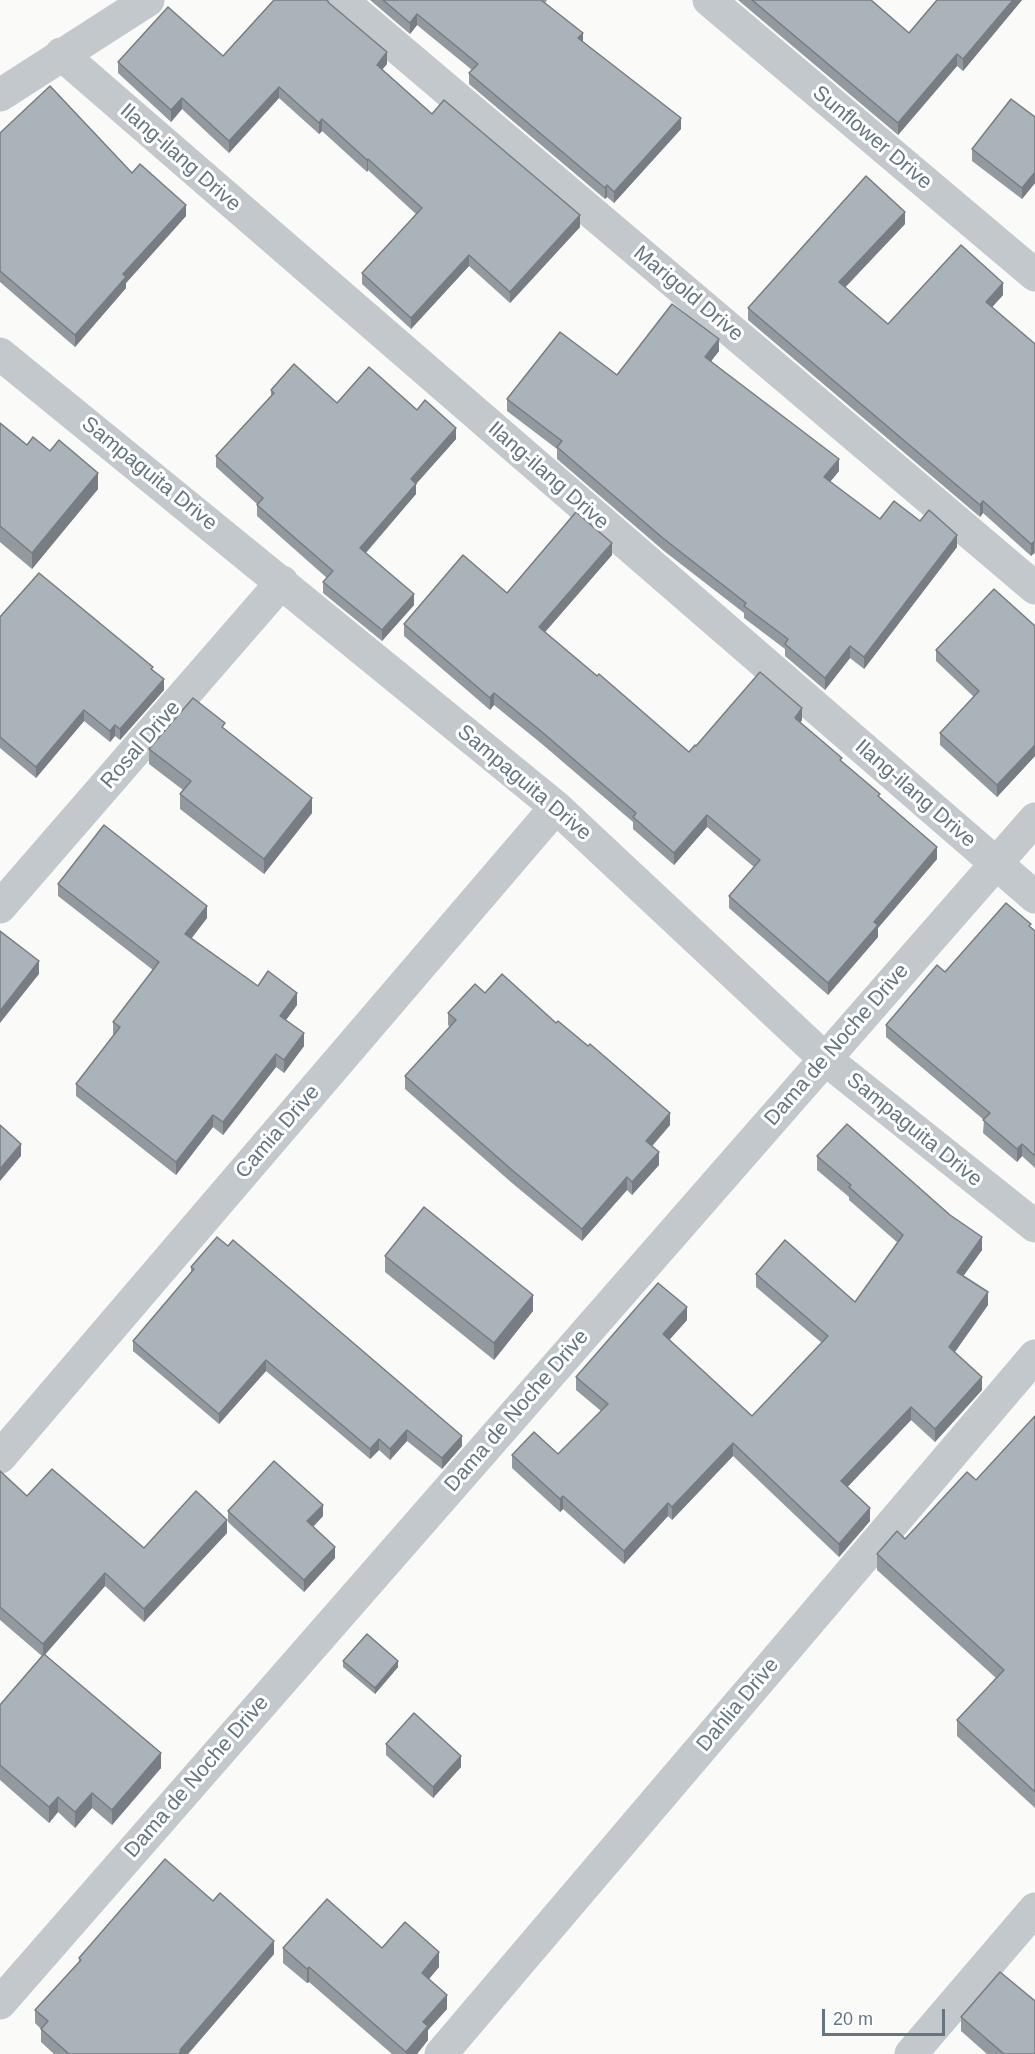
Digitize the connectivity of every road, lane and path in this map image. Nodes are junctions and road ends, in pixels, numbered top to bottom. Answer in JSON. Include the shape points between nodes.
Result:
{"nodes":[{"id":1,"x":148,"y":0,"type":"edge"},
{"id":2,"x":341,"y":0,"type":"edge"},
{"id":3,"x":709,"y":0,"type":"edge"},
{"id":4,"x":61,"y":54,"type":"junction"},
{"id":5,"x":0,"y":95,"type":"edge"},
{"id":6,"x":1035,"y":275,"type":"edge"},
{"id":7,"x":0,"y":354,"type":"edge"},
{"id":8,"x":282,"y":582,"type":"junction"},
{"id":9,"x":1035,"y":588,"type":"edge"},
{"id":10,"x":556,"y":807,"type":"junction"},
{"id":11,"x":1035,"y":819,"type":"edge"},
{"id":12,"x":996,"y":864,"type":"junction"},
{"id":13,"x":1035,"y":897,"type":"edge"},
{"id":14,"x":0,"y":907,"type":"edge"},
{"id":15,"x":824,"y":1058,"type":"junction"},
{"id":16,"x":1035,"y":1226,"type":"edge"},
{"id":17,"x":1035,"y":1356,"type":"edge"},
{"id":18,"x":0,"y":1457,"type":"edge"},
{"id":19,"x":1035,"y":1910,"type":"edge"},
{"id":20,"x":0,"y":2003,"type":"edge"},
{"id":21,"x":441,"y":2054,"type":"edge"},
{"id":22,"x":911,"y":2054,"type":"edge"}],
"edges":[{"from":1,"to":4,"type":"street"},
{"from":2,"to":9,"type":"street","name":"Marigold Drive"},
{"from":3,"to":6,"type":"street","name":"Sunflower Drive"},
{"from":4,"to":5,"type":"street"},
{"from":4,"to":12,"type":"street","name":"Ilang-ilang Drive"},
{"from":7,"to":8,"type":"street","name":"Sampaguita Drive"},
{"from":8,"to":10,"type":"street","name":"Sampaguita Drive"},
{"from":8,"to":14,"type":"street","name":"Rosal Drive"},
{"from":10,"to":15,"type":"street","name":"Sampaguita Drive"},
{"from":10,"to":18,"type":"street","name":"Camia Drive"},
{"from":11,"to":12,"type":"street","name":"Dama de Noche Drive"},
{"from":12,"to":13,"type":"street","name":"Ilang-ilang Drive"},
{"from":12,"to":15,"type":"street","name":"Dama de Noche Drive"},
{"from":15,"to":16,"type":"street","name":"Sampaguita Drive"},
{"from":15,"to":20,"type":"street","name":"Dama de Noche Drive"},
{"from":17,"to":21,"type":"street","name":"Dahlia Drive"},
{"from":19,"to":22,"type":"street"}]}
